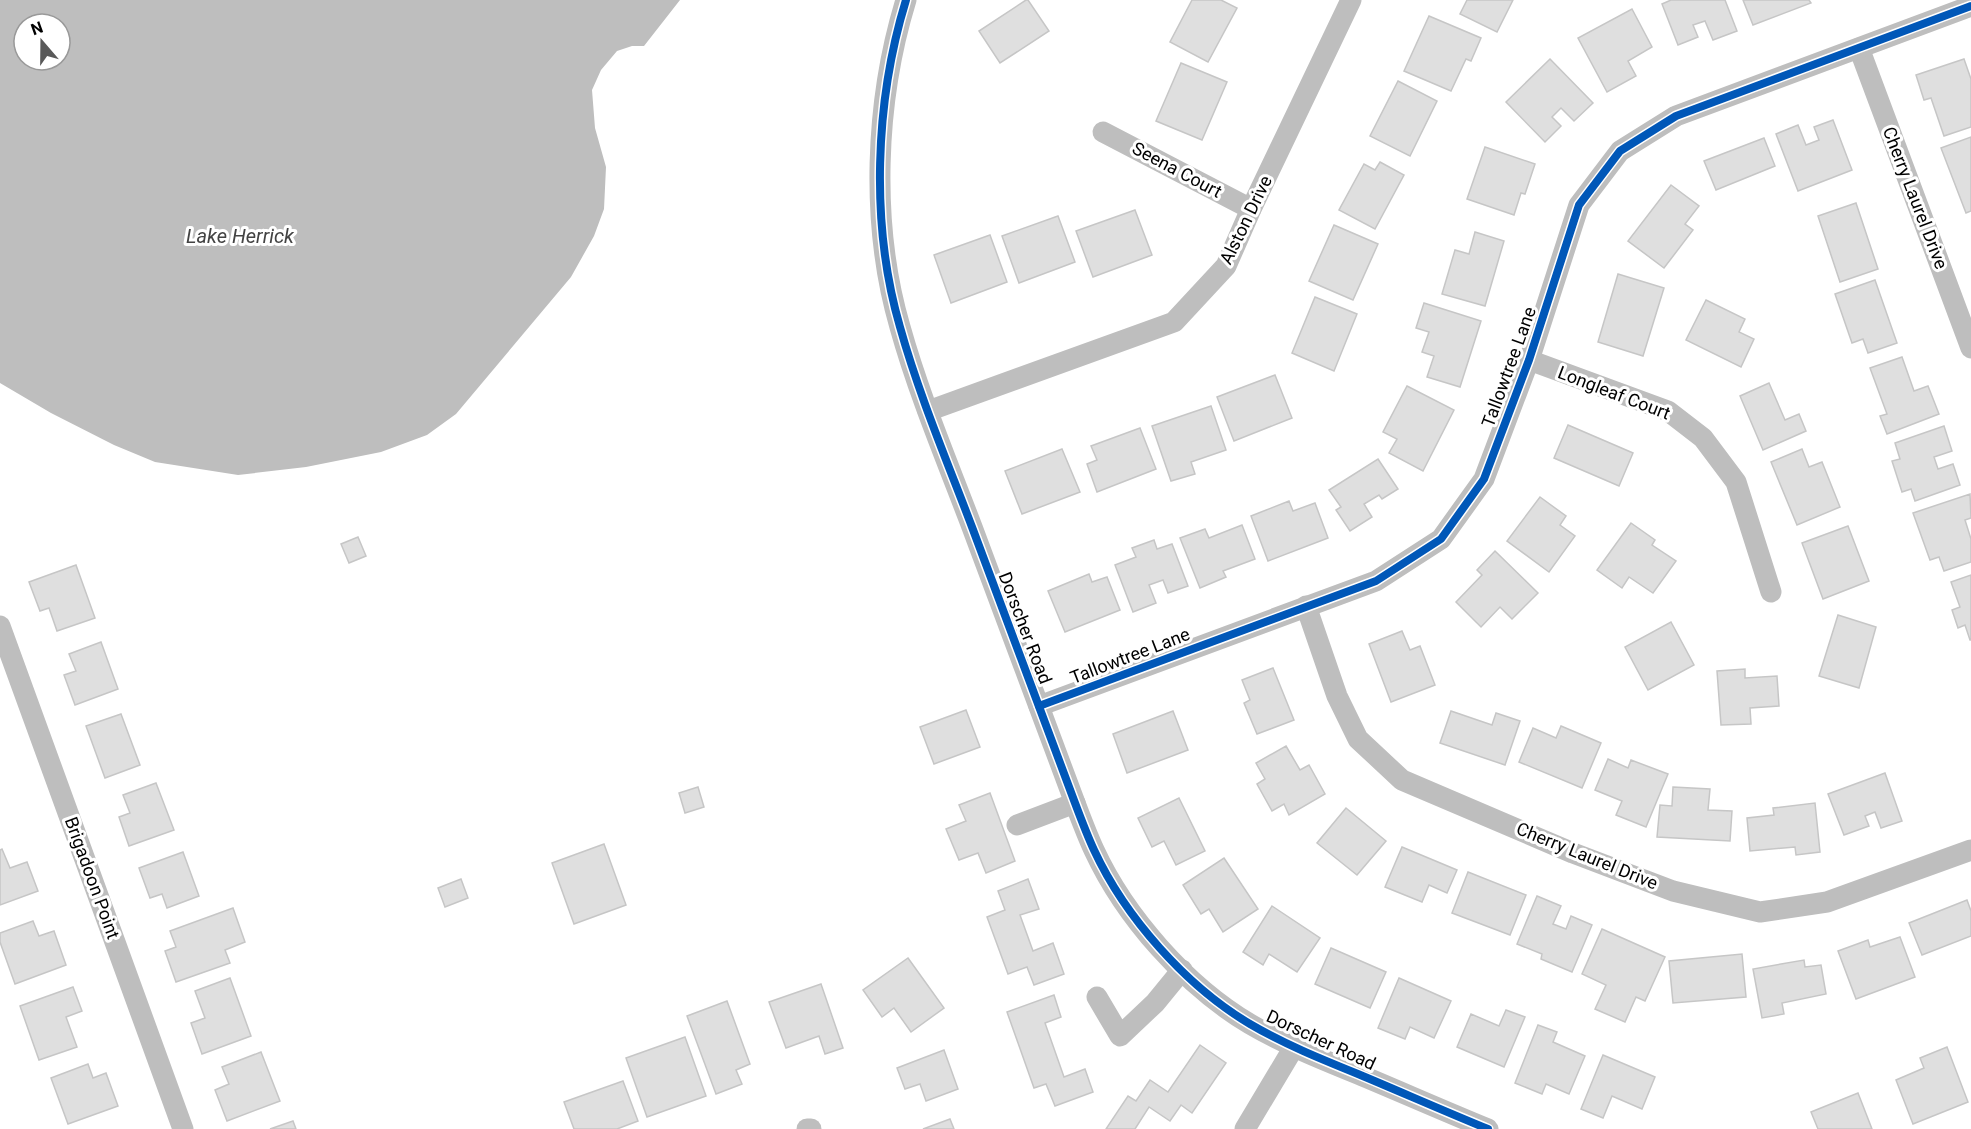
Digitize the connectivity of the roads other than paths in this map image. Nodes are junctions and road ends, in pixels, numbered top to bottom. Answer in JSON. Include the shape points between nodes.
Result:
{"nodes":[{"id":1,"x":906,"y":0,"type":"edge"},
{"id":2,"x":1351,"y":0,"type":"edge"},
{"id":3,"x":1971,"y":6,"type":"edge"},
{"id":4,"x":1859,"y":48,"type":"junction"},
{"id":5,"x":1104,"y":132,"type":"dead end"},
{"id":6,"x":1251,"y":209,"type":"junction"},
{"id":7,"x":1971,"y":348,"type":"edge"},
{"id":8,"x":1529,"y":360,"type":"junction"},
{"id":9,"x":928,"y":411,"type":"junction"},
{"id":10,"x":1771,"y":592,"type":"dead end"},
{"id":11,"x":1306,"y":606,"type":"junction"},
{"id":12,"x":0,"y":626,"type":"edge"},
{"id":13,"x":1039,"y":706,"type":"junction"},
{"id":14,"x":1075,"y":803,"type":"junction"},
{"id":15,"x":1017,"y":825,"type":"dead end"},
{"id":16,"x":1971,"y":850,"type":"edge"},
{"id":17,"x":1182,"y":970,"type":"junction"},
{"id":18,"x":1097,"y":997,"type":"dead end"},
{"id":19,"x":1294,"y":1047,"type":"junction"},
{"id":20,"x":183,"y":1129,"type":"edge"},
{"id":21,"x":1245,"y":1129,"type":"edge"},
{"id":22,"x":1488,"y":1129,"type":"edge"}],
"edges":[{"from":1,"to":9,"type":"street","name":"Dorscher Road","via":[[888,80],[881,199],[888,274],[899,326]]},
{"from":2,"to":6,"type":"street","name":"Alston Drive"},
{"from":3,"to":4,"type":"street","name":"Tallowtree Lane"},
{"from":4,"to":7,"type":"street","name":"Cherry Laurel Drive"},
{"from":4,"to":8,"type":"street","name":"Tallowtree Lane","via":[[1676,116],[1620,151],[1579,205]]},
{"from":5,"to":6,"type":"street","name":"Seena Court"},
{"from":6,"to":9,"type":"street","name":"Alston Drive","via":[[1226,266],[1174,322]]},
{"from":8,"to":10,"type":"street","name":"Longleaf Court","via":[[1668,411],[1704,438],[1737,482]]},
{"from":8,"to":11,"type":"street","name":"Tallowtree Lane","via":[[1484,480],[1441,539],[1376,581]]},
{"from":9,"to":13,"type":"street","name":"Dorscher Road"},
{"from":11,"to":13,"type":"street","name":"Tallowtree Lane"},
{"from":11,"to":16,"type":"street","name":"Cherry Laurel Drive","via":[[1337,696],[1358,739],[1402,780],[1674,891],[1760,912],[1827,902]]},
{"from":12,"to":20,"type":"street","name":"Brigadoon Point"},
{"from":13,"to":14,"type":"street","name":"Dorscher Road"},
{"from":14,"to":15,"type":"street"},
{"from":14,"to":17,"type":"street","name":"Dorscher Road","via":[[1094,851],[1114,886],[1142,926]]},
{"from":17,"to":18,"type":"street","via":[[1120,1036]]},
{"from":17,"to":19,"type":"street","name":"Dorscher Road","via":[[1214,999]]},
{"from":19,"to":21,"type":"street"},
{"from":19,"to":22,"type":"street","name":"Dorscher Road"}]}
